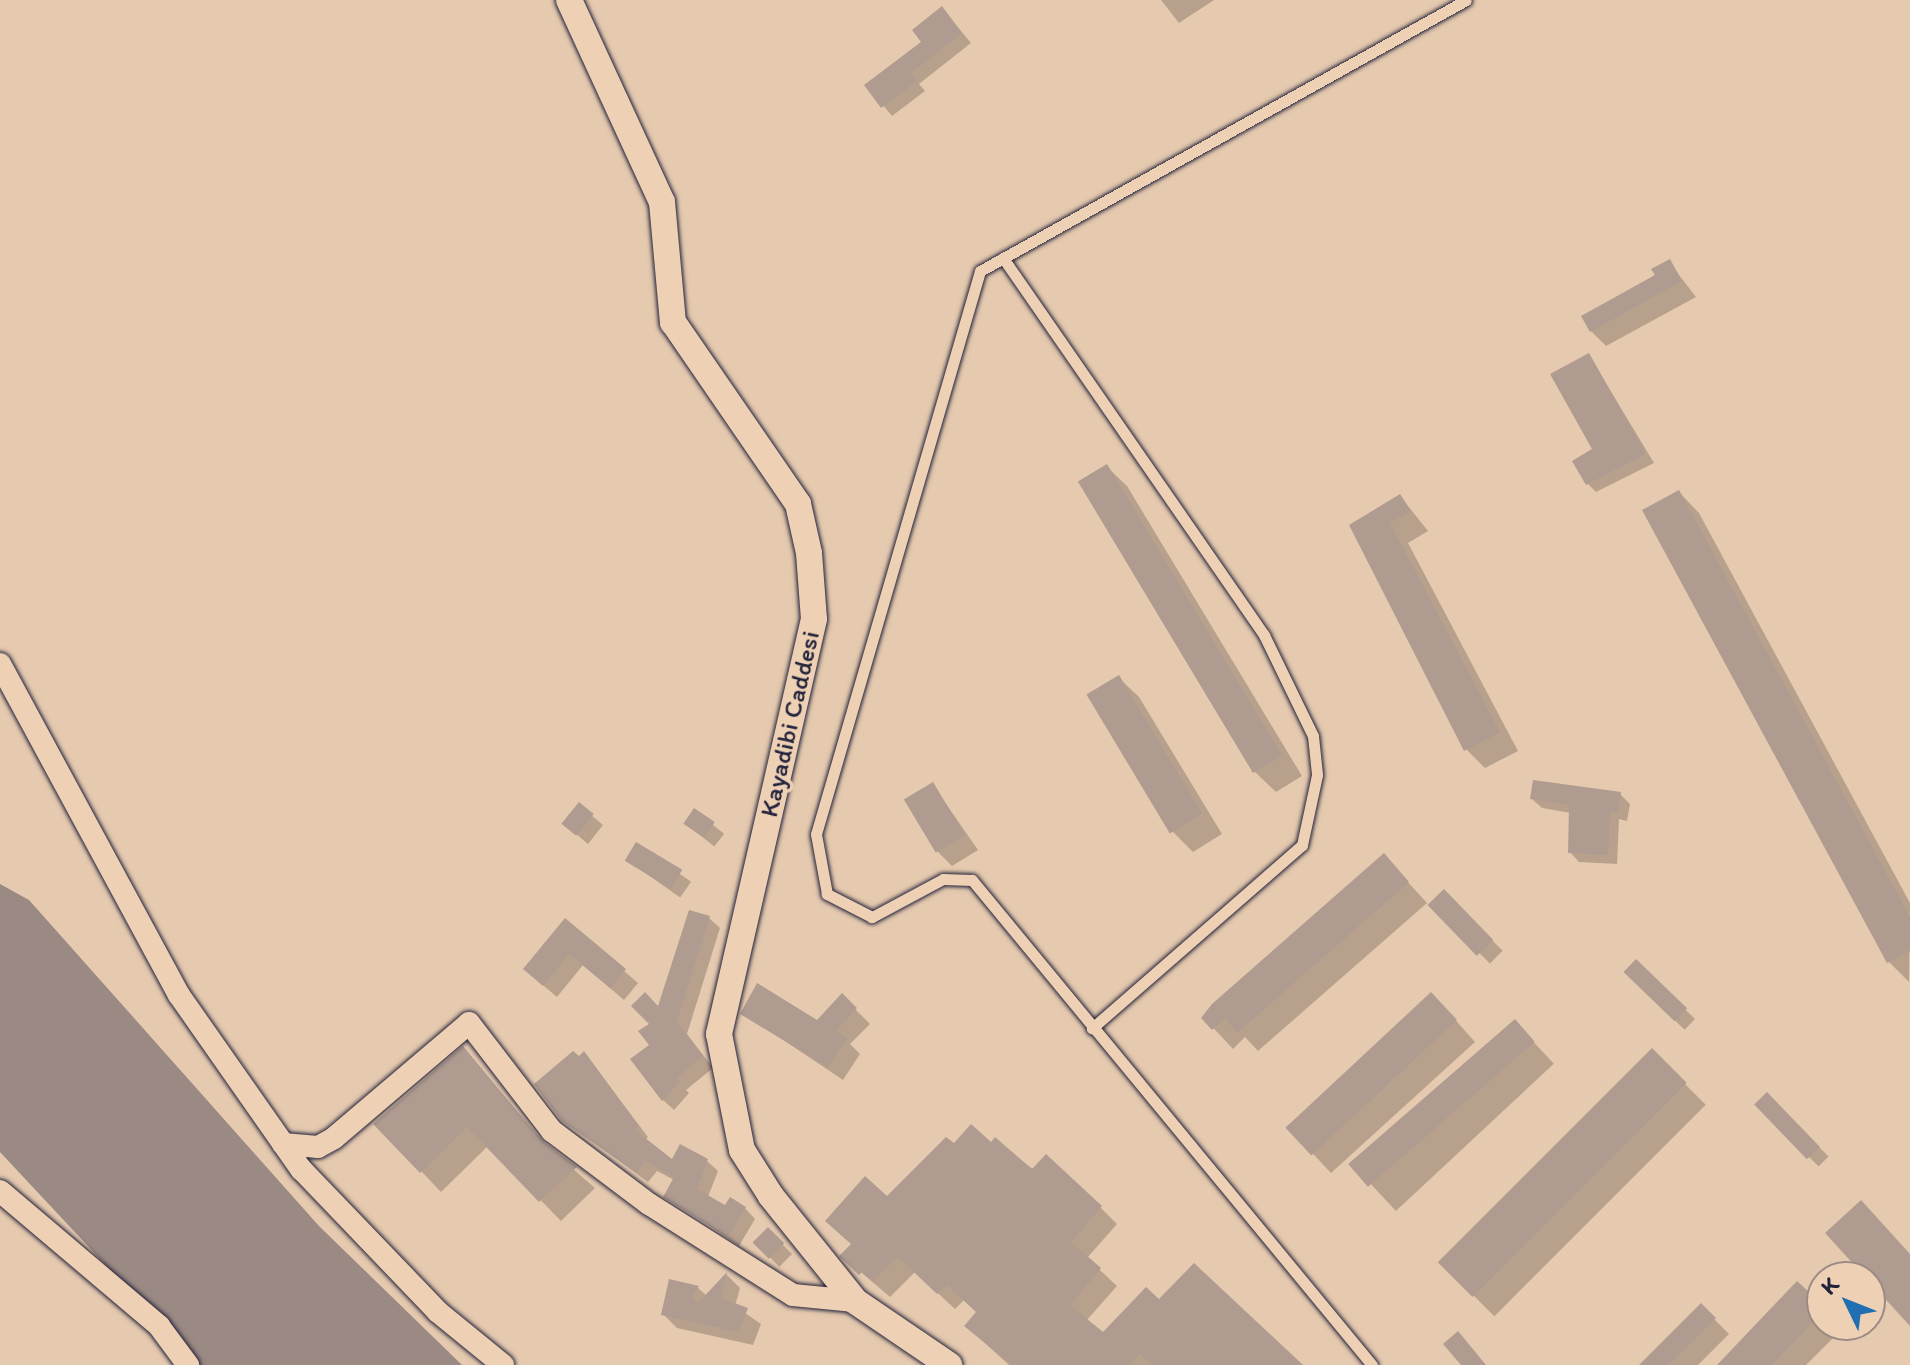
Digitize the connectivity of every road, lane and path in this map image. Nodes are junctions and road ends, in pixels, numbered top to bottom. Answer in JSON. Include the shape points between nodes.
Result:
{"nodes":[{"id":1,"x":569,"y":0,"type":"edge"},
{"id":2,"x":1466,"y":0,"type":"edge"},
{"id":3,"x":1003,"y":258,"type":"junction"},
{"id":4,"x":0,"y":664,"type":"edge"},
{"id":5,"x":1092,"y":1028,"type":"junction"},
{"id":6,"x":283,"y":1144,"type":"junction"},
{"id":7,"x":0,"y":1191,"type":"edge"},
{"id":8,"x":855,"y":1301,"type":"junction"},
{"id":9,"x":188,"y":1365,"type":"edge"},
{"id":10,"x":503,"y":1365,"type":"edge"},
{"id":11,"x":949,"y":1365,"type":"edge"},
{"id":12,"x":1372,"y":1365,"type":"edge"}],
"edges":[{"from":1,"to":8,"type":"street","name":"Kayadibi Caddesi","via":[[662,202],[673,322],[798,504],[814,619],[719,1034],[742,1150],[771,1196]]},
{"from":2,"to":3,"type":"lane"},
{"from":3,"to":5,"type":"lane","via":[[1264,635],[1313,736],[1317,775],[1302,845]]},
{"from":3,"to":5,"type":"lane","via":[[980,271],[816,834],[827,894],[872,917],[943,879],[972,880]]},
{"from":4,"to":6,"type":"street","via":[[179,995]]},
{"from":5,"to":12,"type":"lane"},
{"from":6,"to":8,"type":"street","via":[[318,1147],[334,1138],[469,1023],[552,1131],[649,1204],[793,1295]]},
{"from":6,"to":10,"type":"street","via":[[438,1312]]},
{"from":7,"to":9,"type":"street","via":[[159,1326]]},
{"from":8,"to":11,"type":"street","name":"Kayadibi Caddesi"}]}
